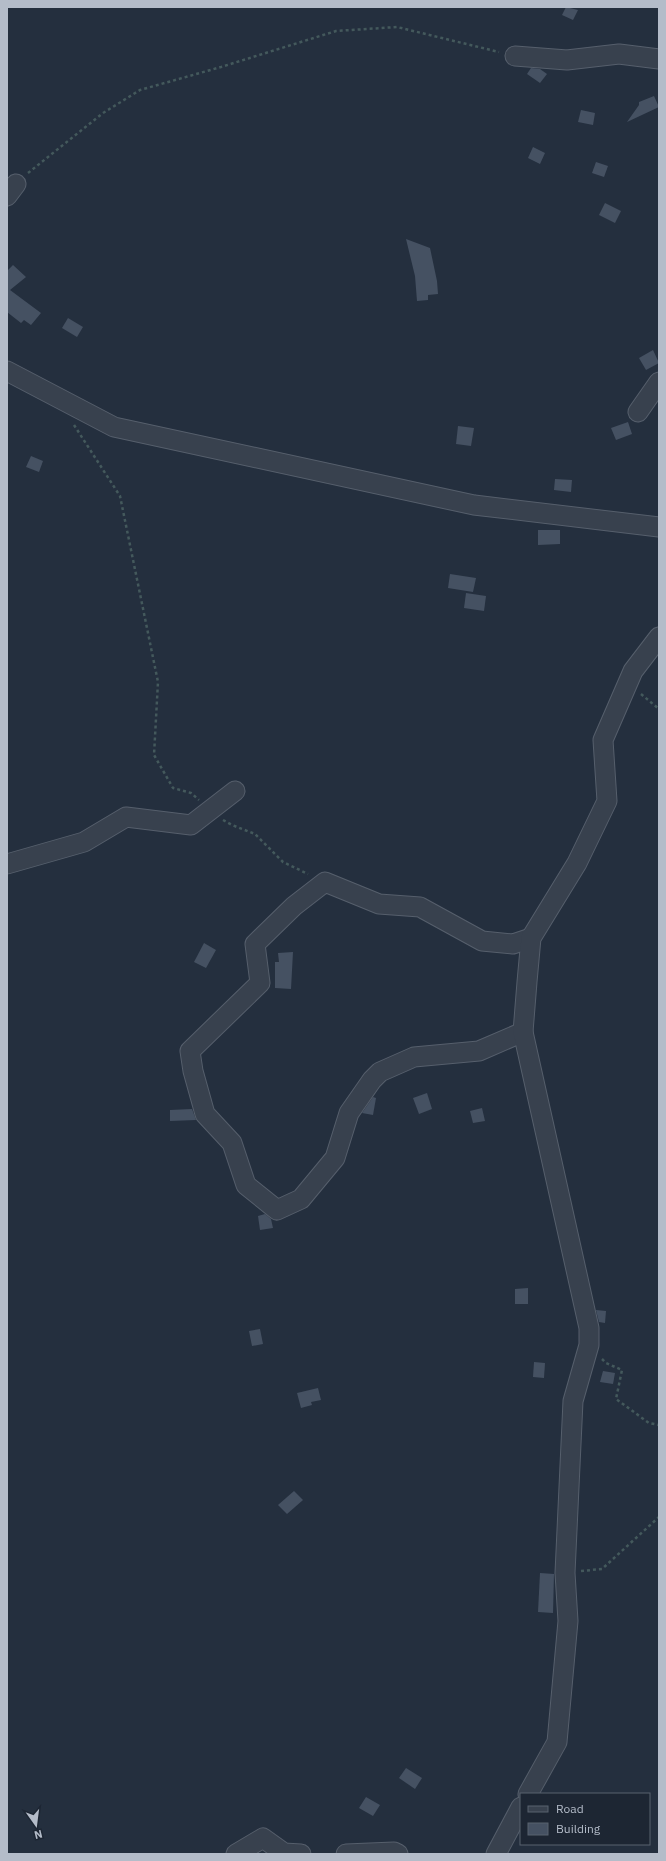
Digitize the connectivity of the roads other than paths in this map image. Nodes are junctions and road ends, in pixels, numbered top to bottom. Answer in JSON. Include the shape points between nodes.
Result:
{"nodes":[{"id":1,"x":515,"y":56,"type":"road end"},
{"id":2,"x":659,"y":59,"type":"edge"},
{"id":3,"x":7,"y":371,"type":"edge"},
{"id":4,"x":659,"y":382,"type":"edge"},
{"id":5,"x":638,"y":412,"type":"dead end"},
{"id":6,"x":659,"y":526,"type":"edge"},
{"id":7,"x":659,"y":637,"type":"edge"},
{"id":8,"x":235,"y":791,"type":"dead end"},
{"id":9,"x":7,"y":864,"type":"edge"},
{"id":10,"x":531,"y":938,"type":"junction"},
{"id":11,"x":523,"y":1032,"type":"junction"},
{"id":12,"x":529,"y":1793,"type":"edge"},
{"id":13,"x":520,"y":1809,"type":"edge"},
{"id":14,"x":236,"y":1854,"type":"edge"},
{"id":15,"x":301,"y":1854,"type":"edge"},
{"id":16,"x":346,"y":1854,"type":"edge"},
{"id":17,"x":398,"y":1854,"type":"edge"},
{"id":18,"x":496,"y":1854,"type":"edge"}],
"edges":[{"from":1,"to":2,"type":"street","via":[[567,60],[619,54]]},
{"from":3,"to":6,"type":"street","via":[[114,427],[474,505]]},
{"from":4,"to":5,"type":"street"},
{"from":7,"to":10,"type":"street","via":[[627,682],[603,740],[607,802],[576,863]]},
{"from":8,"to":9,"type":"street","via":[[191,825],[126,817],[84,842]]},
{"from":10,"to":11,"type":"street"},
{"from":10,"to":11,"type":"street","via":[[513,944],[482,941],[420,907],[379,904],[325,882],[294,906],[255,944],[260,983],[190,1051],[204,1114],[232,1143],[246,1185],[277,1210],[301,1199],[335,1158],[348,1113],[380,1072],[414,1057],[479,1052]]},
{"from":11,"to":12,"type":"street","via":[[589,1328],[589,1345],[573,1401],[565,1573],[568,1622],[557,1742]]},
{"from":13,"to":18,"type":"street"},
{"from":14,"to":15,"type":"street","via":[[263,1838],[284,1853]]},
{"from":16,"to":17,"type":"street"}]}
